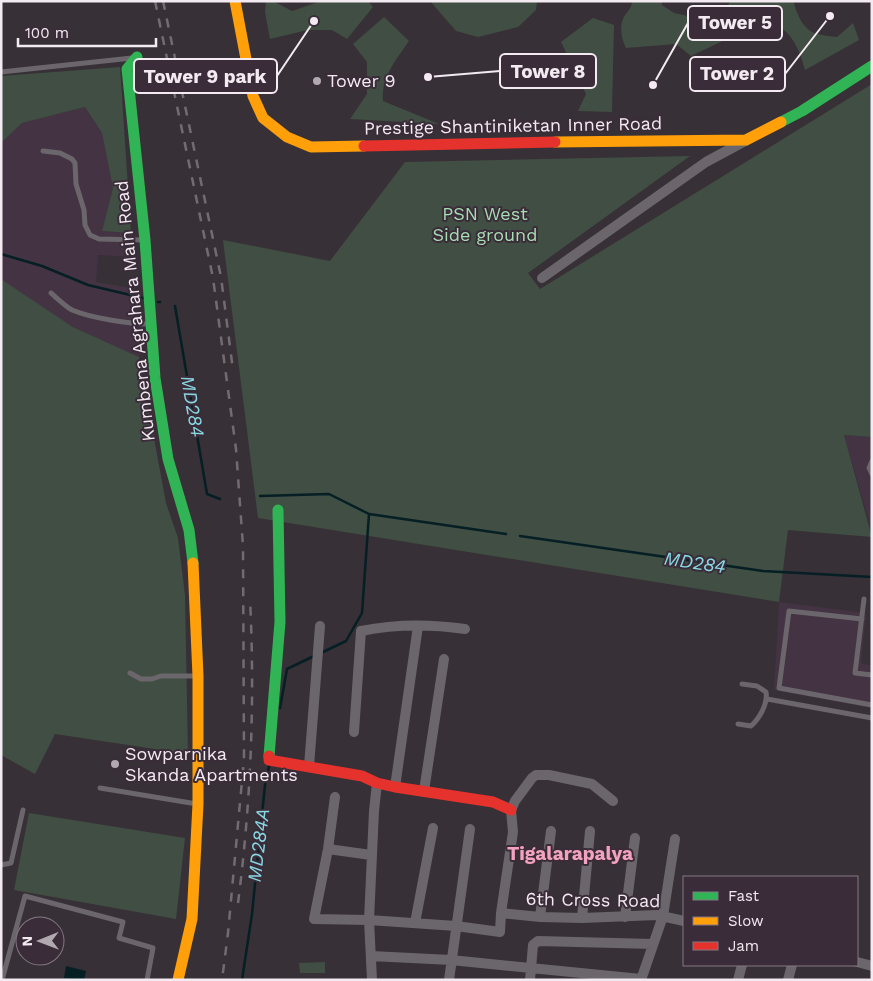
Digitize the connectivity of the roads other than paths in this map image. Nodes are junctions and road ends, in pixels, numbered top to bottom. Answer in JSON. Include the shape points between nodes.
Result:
{"nodes":[{"id":1,"x":234,"y":1,"type":"edge"},
{"id":2,"x":137,"y":57,"type":"joint"},
{"id":3,"x":872,"y":66,"type":"edge"},
{"id":4,"x":1,"y":72,"type":"edge"},
{"id":5,"x":746,"y":140,"type":"junction"},
{"id":6,"x":42,"y":151,"type":"dead end"},
{"id":7,"x":145,"y":240,"type":"junction"},
{"id":8,"x":542,"y":278,"type":"dead end"},
{"id":9,"x":51,"y":293,"type":"dead end"},
{"id":10,"x":150,"y":324,"type":"junction"},
{"id":11,"x":872,"y":461,"type":"edge"},
{"id":12,"x":872,"y":474,"type":"edge"},
{"id":13,"x":278,"y":510,"type":"dead end"},
{"id":14,"x":864,"y":599,"type":"dead end"},
{"id":15,"x":862,"y":619,"type":"junction"},
{"id":16,"x":320,"y":626,"type":"dead end"},
{"id":17,"x":418,"y":626,"type":"junction"},
{"id":18,"x":464,"y":629,"type":"dead end"},
{"id":19,"x":444,"y":659,"type":"dead end"},
{"id":20,"x":130,"y":673,"type":"dead end"},
{"id":21,"x":872,"y":675,"type":"edge"},
{"id":22,"x":198,"y":676,"type":"junction"},
{"id":23,"x":742,"y":684,"type":"dead end"},
{"id":24,"x":767,"y":699,"type":"junction"},
{"id":25,"x":872,"y":705,"type":"edge"},
{"id":26,"x":872,"y":718,"type":"edge"},
{"id":27,"x":738,"y":724,"type":"dead end"},
{"id":28,"x":354,"y":732,"type":"dead end"},
{"id":29,"x":309,"y":766,"type":"junction"},
{"id":30,"x":376,"y":783,"type":"junction"},
{"id":31,"x":394,"y":787,"type":"junction"},
{"id":32,"x":100,"y":788,"type":"dead end"},
{"id":33,"x":424,"y":791,"type":"junction"},
{"id":34,"x":335,"y":797,"type":"dead end"},
{"id":35,"x":613,"y":801,"type":"dead end"},
{"id":36,"x":198,"y":804,"type":"junction"},
{"id":37,"x":23,"y":810,"type":"dead end"},
{"id":38,"x":511,"y":810,"type":"junction"},
{"id":39,"x":433,"y":828,"type":"dead end"},
{"id":40,"x":470,"y":829,"type":"dead end"},
{"id":41,"x":590,"y":831,"type":"dead end"},
{"id":42,"x":551,"y":832,"type":"dead end"},
{"id":43,"x":635,"y":838,"type":"dead end"},
{"id":44,"x":675,"y":838,"type":"dead end"},
{"id":45,"x":328,"y":849,"type":"junction"},
{"id":46,"x":371,"y":855,"type":"junction"},
{"id":47,"x":1,"y":865,"type":"edge"},
{"id":48,"x":501,"y":913,"type":"junction"},
{"id":49,"x":625,"y":916,"type":"junction"},
{"id":50,"x":663,"y":916,"type":"junction"},
{"id":51,"x":540,"y":918,"type":"junction"},
{"id":52,"x":582,"y":918,"type":"junction"},
{"id":53,"x":369,"y":920,"type":"junction"},
{"id":54,"x":683,"y":921,"type":"edge"},
{"id":55,"x":415,"y":923,"type":"junction"},
{"id":56,"x":456,"y":926,"type":"junction"},
{"id":57,"x":653,"y":944,"type":"junction"},
{"id":58,"x":371,"y":956,"type":"junction"},
{"id":59,"x":451,"y":960,"type":"junction"},
{"id":60,"x":858,"y":962,"type":"edge"},
{"id":61,"x":742,"y":966,"type":"edge"},
{"id":62,"x":792,"y":966,"type":"edge"},
{"id":63,"x":872,"y":966,"type":"edge"},
{"id":64,"x":531,"y":969,"type":"junction"},
{"id":65,"x":2,"y":980,"type":"edge"},
{"id":66,"x":147,"y":980,"type":"edge"},
{"id":67,"x":178,"y":980,"type":"edge"},
{"id":68,"x":372,"y":980,"type":"edge"},
{"id":69,"x":449,"y":980,"type":"edge"},
{"id":70,"x":530,"y":980,"type":"edge"},
{"id":71,"x":641,"y":980,"type":"edge"},
{"id":72,"x":738,"y":980,"type":"edge"},
{"id":73,"x":788,"y":980,"type":"edge"}],
"edges":[{"from":1,"to":5,"type":"street","name":"Prestige Shantiniketan Inner Road","via":[[253,96],[263,118],[287,137],[311,147]]},
{"from":2,"to":4,"type":"lane"},
{"from":2,"to":7,"type":"street","name":"Kumbena Agrahara Main Road","via":[[127,69]]},
{"from":3,"to":5,"type":"street","name":"Prestige Shantiniketan Inner Road","via":[[802,111]]},
{"from":5,"to":8,"type":"street","via":[[706,162]]},
{"from":6,"to":7,"type":"lane","via":[[60,153],[75,163],[76,184],[90,235],[99,239]]},
{"from":7,"to":10,"type":"street","name":"Kumbena Agrahara Main Road"},
{"from":9,"to":10,"type":"lane","via":[[77,311]]},
{"from":10,"to":22,"type":"street","name":"Kumbena Agrahara Main Road","via":[[168,459],[189,530]]},
{"from":11,"to":12,"type":"lane","via":[[869,468]]},
{"from":13,"to":29,"type":"street","via":[[280,622],[269,760]]},
{"from":14,"to":15,"type":"lane"},
{"from":15,"to":21,"type":"lane","via":[[855,673]]},
{"from":15,"to":25,"type":"lane","via":[[789,611],[779,688]]},
{"from":16,"to":29,"type":"street"},
{"from":17,"to":18,"type":"street"},
{"from":17,"to":28,"type":"street","via":[[382,626],[361,631]]},
{"from":17,"to":31,"type":"street"},
{"from":19,"to":33,"type":"street"},
{"from":20,"to":22,"type":"lane","via":[[141,679]]},
{"from":22,"to":36,"type":"street","name":"Kumbena Agrahara Main Road"},
{"from":23,"to":24,"type":"lane","via":[[758,686],[766,692]]},
{"from":24,"to":26,"type":"lane"},
{"from":24,"to":27,"type":"lane","via":[[752,726]]},
{"from":29,"to":30,"type":"street","via":[[362,776]]},
{"from":30,"to":31,"type":"street"},
{"from":30,"to":46,"type":"street"},
{"from":31,"to":33,"type":"street"},
{"from":32,"to":36,"type":"lane"},
{"from":33,"to":38,"type":"street","via":[[493,802]]},
{"from":34,"to":45,"type":"street"},
{"from":35,"to":38,"type":"street","via":[[592,784],[558,776],[536,775]]},
{"from":36,"to":67,"type":"street","name":"Kumbena Agrahara Main Road","via":[[192,919]]},
{"from":37,"to":47,"type":"lane","via":[[11,863]]},
{"from":38,"to":48,"type":"street","via":[[512,832]]},
{"from":39,"to":55,"type":"street"},
{"from":40,"to":56,"type":"street"},
{"from":41,"to":52,"type":"street"},
{"from":42,"to":51,"type":"street"},
{"from":43,"to":49,"type":"street"},
{"from":44,"to":50,"type":"street"},
{"from":45,"to":46,"type":"street"},
{"from":45,"to":53,"type":"street","name":"6th Cross Road","via":[[314,919]]},
{"from":46,"to":53,"type":"street"},
{"from":48,"to":51,"type":"street","name":"6th Cross Road"},
{"from":48,"to":56,"type":"street","name":"6th Cross Road","via":[[500,932]]},
{"from":49,"to":50,"type":"street","name":"6th Cross Road"},
{"from":49,"to":52,"type":"street","name":"6th Cross Road"},
{"from":50,"to":54,"type":"street","name":"6th Cross Road"},
{"from":50,"to":57,"type":"street"},
{"from":51,"to":52,"type":"street","name":"6th Cross Road"},
{"from":53,"to":55,"type":"street","name":"6th Cross Road"},
{"from":53,"to":58,"type":"street"},
{"from":55,"to":56,"type":"street","name":"6th Cross Road"},
{"from":56,"to":59,"type":"street"},
{"from":57,"to":64,"type":"street","via":[[538,941],[533,945]]},
{"from":57,"to":71,"type":"street"},
{"from":58,"to":59,"type":"street"},
{"from":58,"to":68,"type":"street"},
{"from":59,"to":64,"type":"street"},
{"from":59,"to":69,"type":"street"},
{"from":60,"to":63,"type":"street"},
{"from":61,"to":72,"type":"street"},
{"from":62,"to":73,"type":"street"},
{"from":64,"to":70,"type":"street"},
{"from":64,"to":71,"type":"street"},
{"from":65,"to":66,"type":"lane","via":[[25,896],[123,922],[119,938],[153,948]]}]}
